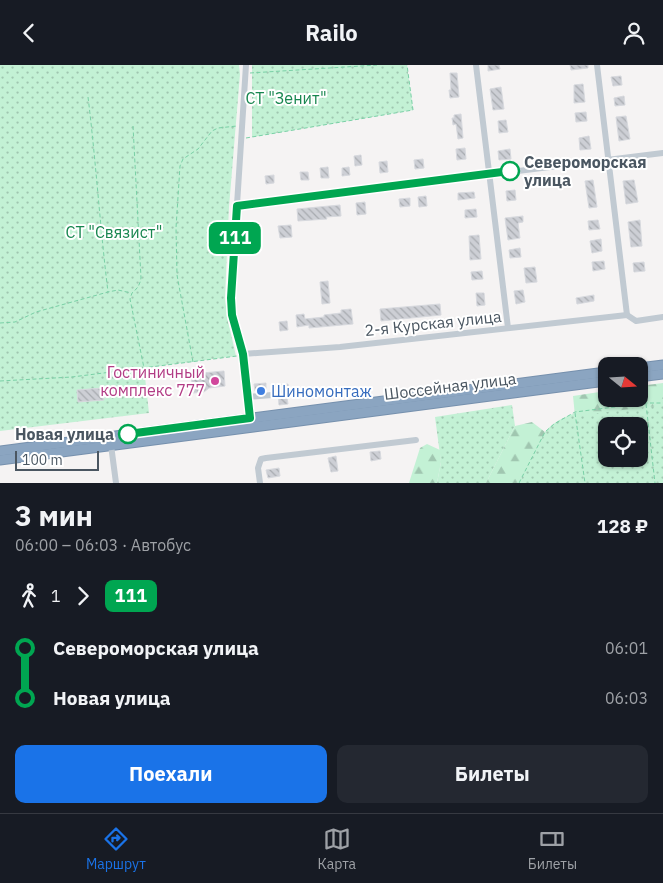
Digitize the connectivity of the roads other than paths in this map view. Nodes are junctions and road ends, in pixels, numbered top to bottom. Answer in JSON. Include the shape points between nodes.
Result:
{"nodes":[{"id":1,"x":246,"y":65,"type":"edge"},
{"id":2,"x":476,"y":65,"type":"edge"},
{"id":3,"x":597,"y":65,"type":"edge"},
{"id":4,"x":663,"y":153,"type":"edge"},
{"id":5,"x":608,"y":159,"type":"junction"},
{"id":6,"x":490,"y":173,"type":"junction"},
{"id":7,"x":237,"y":206,"type":"junction"},
{"id":8,"x":627,"y":315,"type":"junction"},
{"id":9,"x":663,"y":317,"type":"edge"},
{"id":10,"x":508,"y":329,"type":"junction"},
{"id":11,"x":243,"y":354,"type":"junction"},
{"id":12,"x":663,"y":365,"type":"edge"},
{"id":13,"x":648,"y":367,"type":"edge"},
{"id":14,"x":598,"y":373,"type":"edge"},
{"id":15,"x":663,"y":374,"type":"edge"},
{"id":16,"x":648,"y":376,"type":"edge"},
{"id":17,"x":598,"y":382,"type":"edge"},
{"id":18,"x":272,"y":395,"type":"dead end"},
{"id":19,"x":248,"y":397,"type":"junction"},
{"id":20,"x":250,"y":418,"type":"junction"},
{"id":21,"x":416,"y":439,"type":"dead end"},
{"id":22,"x":111,"y":445,"type":"junction"},
{"id":23,"x":0,"y":451,"type":"edge"},
{"id":24,"x":0,"y":460,"type":"edge"},
{"id":25,"x":114,"y":483,"type":"edge"},
{"id":26,"x":260,"y":483,"type":"edge"}],
"edges":[{"from":1,"to":7,"type":"street"},
{"from":2,"to":6,"type":"street"},
{"from":3,"to":5,"type":"street"},
{"from":4,"to":5,"type":"street"},
{"from":5,"to":6,"type":"street"},
{"from":5,"to":8,"type":"street"},
{"from":6,"to":7,"type":"street"},
{"from":6,"to":10,"type":"street"},
{"from":7,"to":11,"type":"street","via":[[231,298],[232,315]]},
{"from":8,"to":9,"type":"street","name":"2-я Курская улица","via":[[636,321]]},
{"from":8,"to":10,"type":"street","name":"2-я Курская улица"},
{"from":10,"to":11,"type":"street","name":"2-я Курская улица"},
{"from":11,"to":19,"type":"street"},
{"from":12,"to":13,"type":"highway"},
{"from":14,"to":20,"type":"highway","name":"Шоссейная улица"},
{"from":15,"to":16,"type":"highway"},
{"from":17,"to":22,"type":"highway","name":"Шоссейная улица"},
{"from":18,"to":19,"type":"street"},
{"from":19,"to":20,"type":"street"},
{"from":20,"to":23,"type":"highway","name":"Шоссейная улица"},
{"from":21,"to":26,"type":"street","via":[[262,459],[258,468]]},
{"from":22,"to":24,"type":"highway","name":"Шоссейная улица"},
{"from":22,"to":25,"type":"street"}]}
